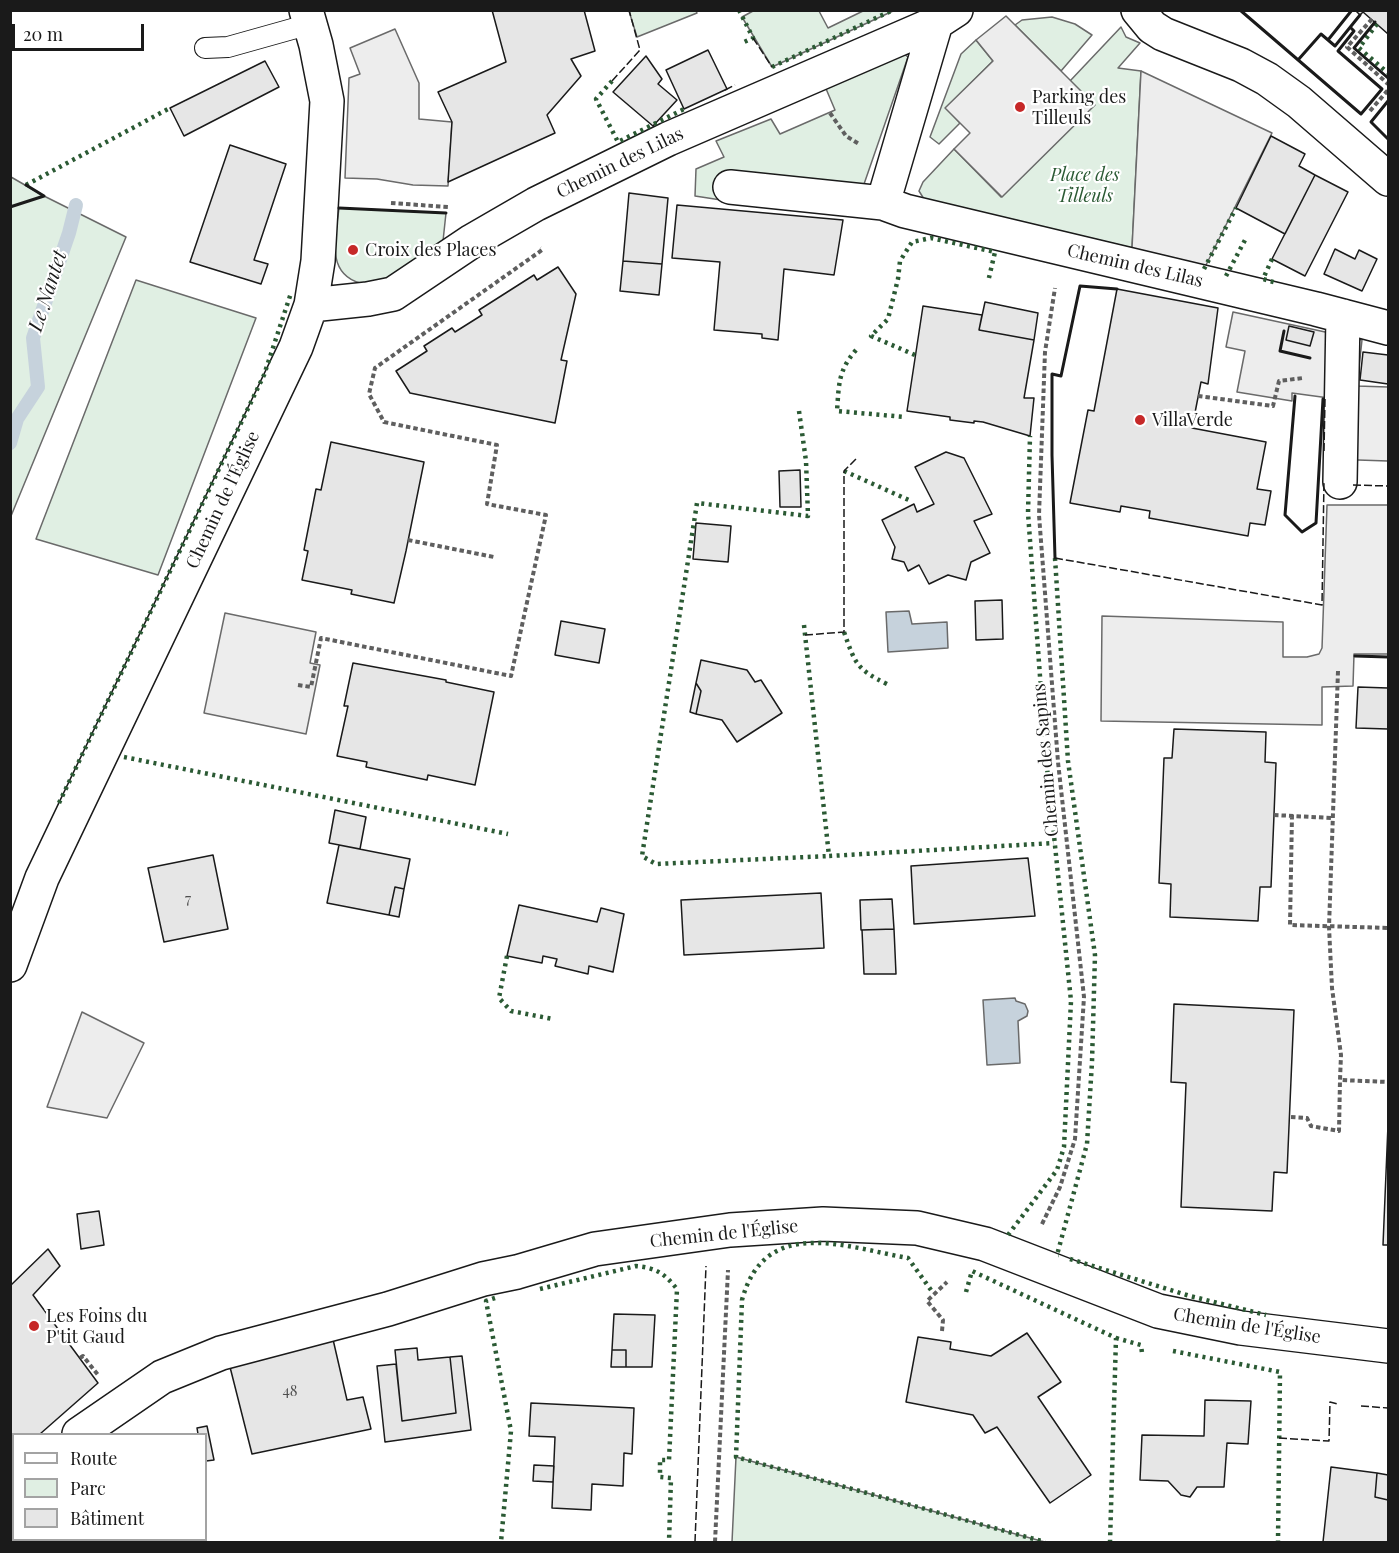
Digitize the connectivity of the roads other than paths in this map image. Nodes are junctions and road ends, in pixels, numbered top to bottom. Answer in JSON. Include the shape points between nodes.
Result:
{"nodes":[{"id":1,"x":1138,"y":10,"type":"edge"},
{"id":2,"x":308,"y":17,"type":"edge"},
{"id":3,"x":946,"y":17,"type":"edge"},
{"id":4,"x":206,"y":48,"type":"dead end"},
{"id":5,"x":1389,"y":179,"type":"edge"},
{"id":6,"x":730,"y":187,"type":"dead end"},
{"id":7,"x":883,"y":203,"type":"junction"},
{"id":8,"x":311,"y":305,"type":"junction"},
{"id":9,"x":1343,"y":316,"type":"junction"},
{"id":10,"x":1389,"y":328,"type":"edge"},
{"id":11,"x":1340,"y":482,"type":"dead end"},
{"id":12,"x":10,"y":965,"type":"edge"},
{"id":13,"x":1389,"y":1346,"type":"edge"},
{"id":14,"x":80,"y":1433,"type":"edge"}],
"edges":[{"from":1,"to":5,"type":"street","via":[[1163,34],[1241,64],[1274,84]]},
{"from":2,"to":4,"type":"lane","via":[[228,47]]},
{"from":2,"to":8,"type":"street","name":"Chemin de l'Église","via":[[327,101],[318,261]]},
{"from":3,"to":7,"type":"street","name":"Chemin des Lilas","via":[[894,160]]},
{"from":3,"to":8,"type":"street","name":"Chemin des Lilas","via":[[668,139],[523,211],[393,294]]},
{"from":6,"to":7,"type":"street","name":"Chemin des Lilas"},
{"from":7,"to":9,"type":"street","name":"Chemin des Lilas"},
{"from":8,"to":12,"type":"street","name":"Chemin de l'Église","via":[[296,347],[42,878]]},
{"from":9,"to":10,"type":"street","name":"Chemin des Lilas"},
{"from":9,"to":11,"type":"street"},
{"from":13,"to":14,"type":"street","name":"Chemin de l'Église","via":[[1241,1328],[1158,1311],[985,1244],[917,1227],[823,1224],[730,1230],[596,1250],[221,1353],[162,1377]]}]}
